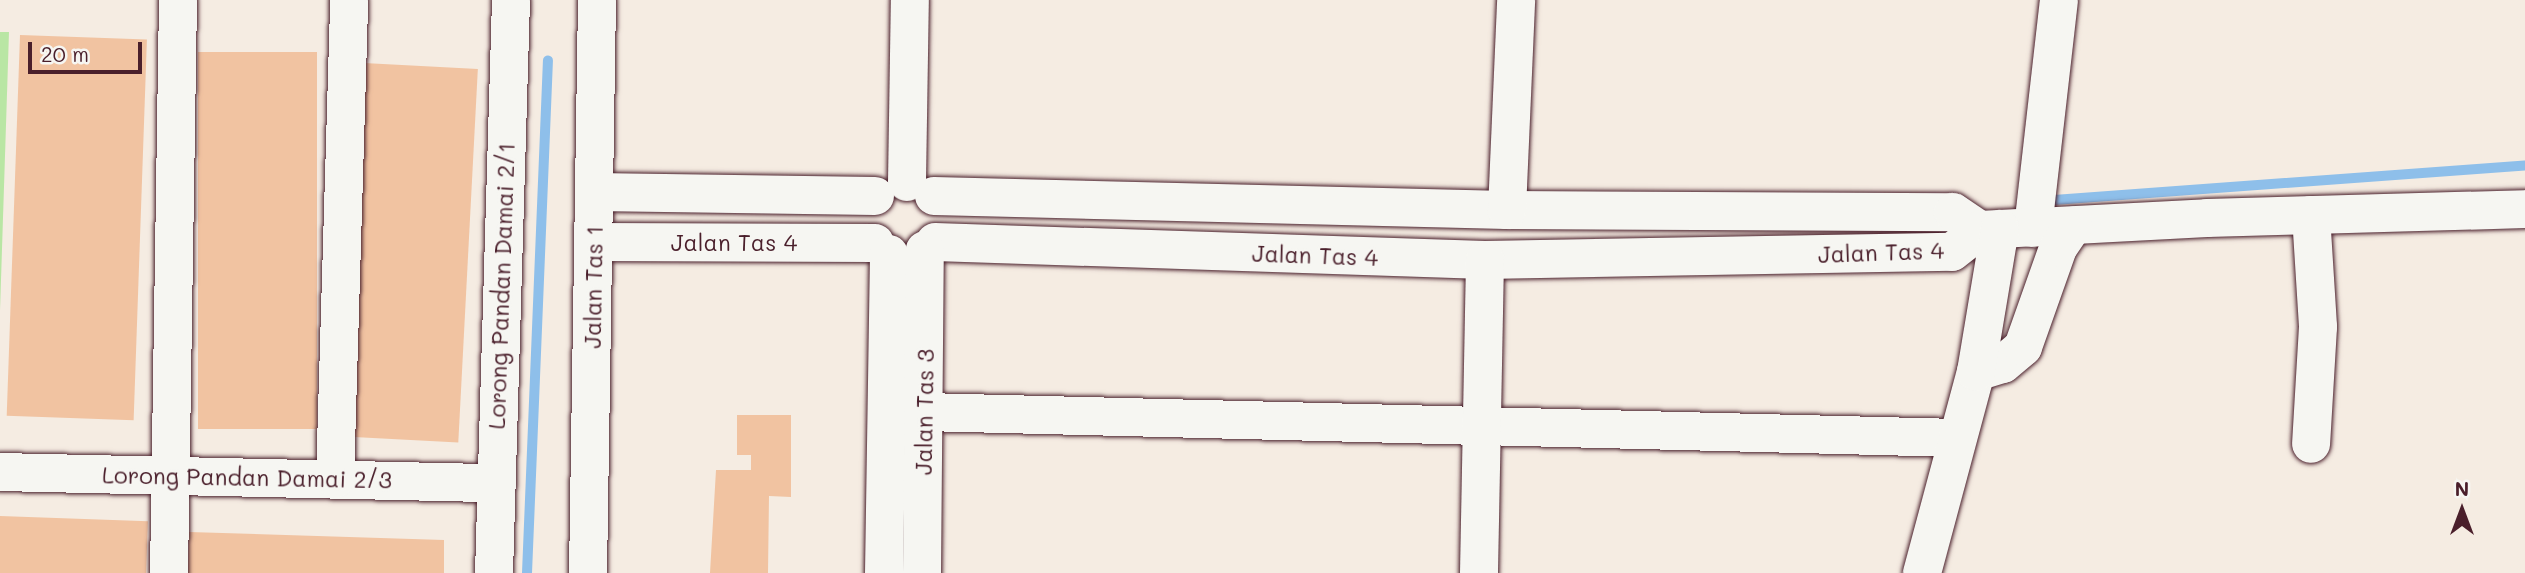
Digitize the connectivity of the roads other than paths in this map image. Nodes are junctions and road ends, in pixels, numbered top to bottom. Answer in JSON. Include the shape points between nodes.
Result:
{"nodes":[{"id":1,"x":178,"y":0,"type":"edge"},
{"id":2,"x":349,"y":0,"type":"edge"},
{"id":3,"x":511,"y":0,"type":"edge"},
{"id":4,"x":577,"y":0,"type":"edge"},
{"id":5,"x":597,"y":0,"type":"edge"},
{"id":6,"x":910,"y":0,"type":"edge"},
{"id":7,"x":1516,"y":0,"type":"edge"},
{"id":8,"x":2059,"y":0,"type":"edge"},
{"id":9,"x":905,"y":191,"type":"junction"},
{"id":10,"x":594,"y":192,"type":"junction"},
{"id":11,"x":2525,"y":209,"type":"edge"},
{"id":12,"x":1507,"y":210,"type":"junction"},
{"id":13,"x":2311,"y":215,"type":"junction"},
{"id":14,"x":2073,"y":226,"type":"junction"},
{"id":15,"x":2004,"y":229,"type":"junction"},
{"id":16,"x":593,"y":242,"type":"junction"},
{"id":17,"x":906,"y":247,"type":"junction"},
{"id":18,"x":1485,"y":260,"type":"junction"},
{"id":19,"x":1976,"y":372,"type":"junction"},
{"id":20,"x":924,"y":412,"type":"junction"},
{"id":21,"x":1482,"y":426,"type":"junction"},
{"id":22,"x":1957,"y":438,"type":"junction"},
{"id":23,"x":2311,"y":444,"type":"dead end"},
{"id":24,"x":0,"y":472,"type":"edge"},
{"id":25,"x":168,"y":475,"type":"junction"},
{"id":26,"x":335,"y":479,"type":"junction"},
{"id":27,"x":495,"y":483,"type":"junction"},
{"id":28,"x":169,"y":573,"type":"edge"},
{"id":29,"x":494,"y":573,"type":"edge"},
{"id":30,"x":588,"y":573,"type":"edge"},
{"id":31,"x":884,"y":573,"type":"edge"},
{"id":32,"x":922,"y":573,"type":"edge"},
{"id":33,"x":1479,"y":573,"type":"edge"},
{"id":34,"x":1922,"y":573,"type":"edge"}],
"edges":[{"from":1,"to":25,"type":"street"},
{"from":2,"to":26,"type":"street"},
{"from":3,"to":27,"type":"street","name":"Lorong Pandan Damai 2/1"},
{"from":4,"to":5,"type":"street"},
{"from":5,"to":10,"type":"street","name":"Jalan Tas 1"},
{"from":6,"to":9,"type":"street"},
{"from":7,"to":12,"type":"street"},
{"from":8,"to":15,"type":"street"},
{"from":9,"to":10,"type":"street","name":"Jalan Tas 4"},
{"from":9,"to":12,"type":"street","name":"Jalan Tas 4"},
{"from":9,"to":17,"type":"street","via":[[942,219]]},
{"from":9,"to":17,"type":"street","via":[[867,226]]},
{"from":10,"to":16,"type":"street","name":"Jalan Tas 1"},
{"from":11,"to":13,"type":"street"},
{"from":12,"to":15,"type":"street","name":"Jalan Tas 4","via":[[1953,212]]},
{"from":13,"to":14,"type":"street"},
{"from":13,"to":23,"type":"street","via":[[2318,327]]},
{"from":14,"to":15,"type":"street"},
{"from":14,"to":19,"type":"street","via":[[2058,248],[2023,347],[2003,364]]},
{"from":15,"to":18,"type":"street","name":"Jalan Tas 4","via":[[1952,251]]},
{"from":15,"to":19,"type":"street"},
{"from":16,"to":17,"type":"street","name":"Jalan Tas 4"},
{"from":16,"to":30,"type":"street","name":"Jalan Tas 1"},
{"from":17,"to":18,"type":"street","name":"Jalan Tas 4"},
{"from":17,"to":20,"type":"street","name":"Jalan Tas 3"},
{"from":17,"to":31,"type":"street","name":"Jalan Tas 3"},
{"from":18,"to":21,"type":"street"},
{"from":19,"to":22,"type":"street"},
{"from":20,"to":21,"type":"street"},
{"from":20,"to":32,"type":"street","name":"Jalan Tas 3"},
{"from":21,"to":22,"type":"street"},
{"from":21,"to":33,"type":"street"},
{"from":22,"to":34,"type":"street"},
{"from":24,"to":25,"type":"street","name":"Lorong Pandan Damai 2/3"},
{"from":25,"to":26,"type":"street","name":"Lorong Pandan Damai 2/3"},
{"from":25,"to":28,"type":"street"},
{"from":26,"to":27,"type":"street","name":"Lorong Pandan Damai 2/3"},
{"from":27,"to":29,"type":"street","name":"Lorong Pandan Damai 2/1"}]}
